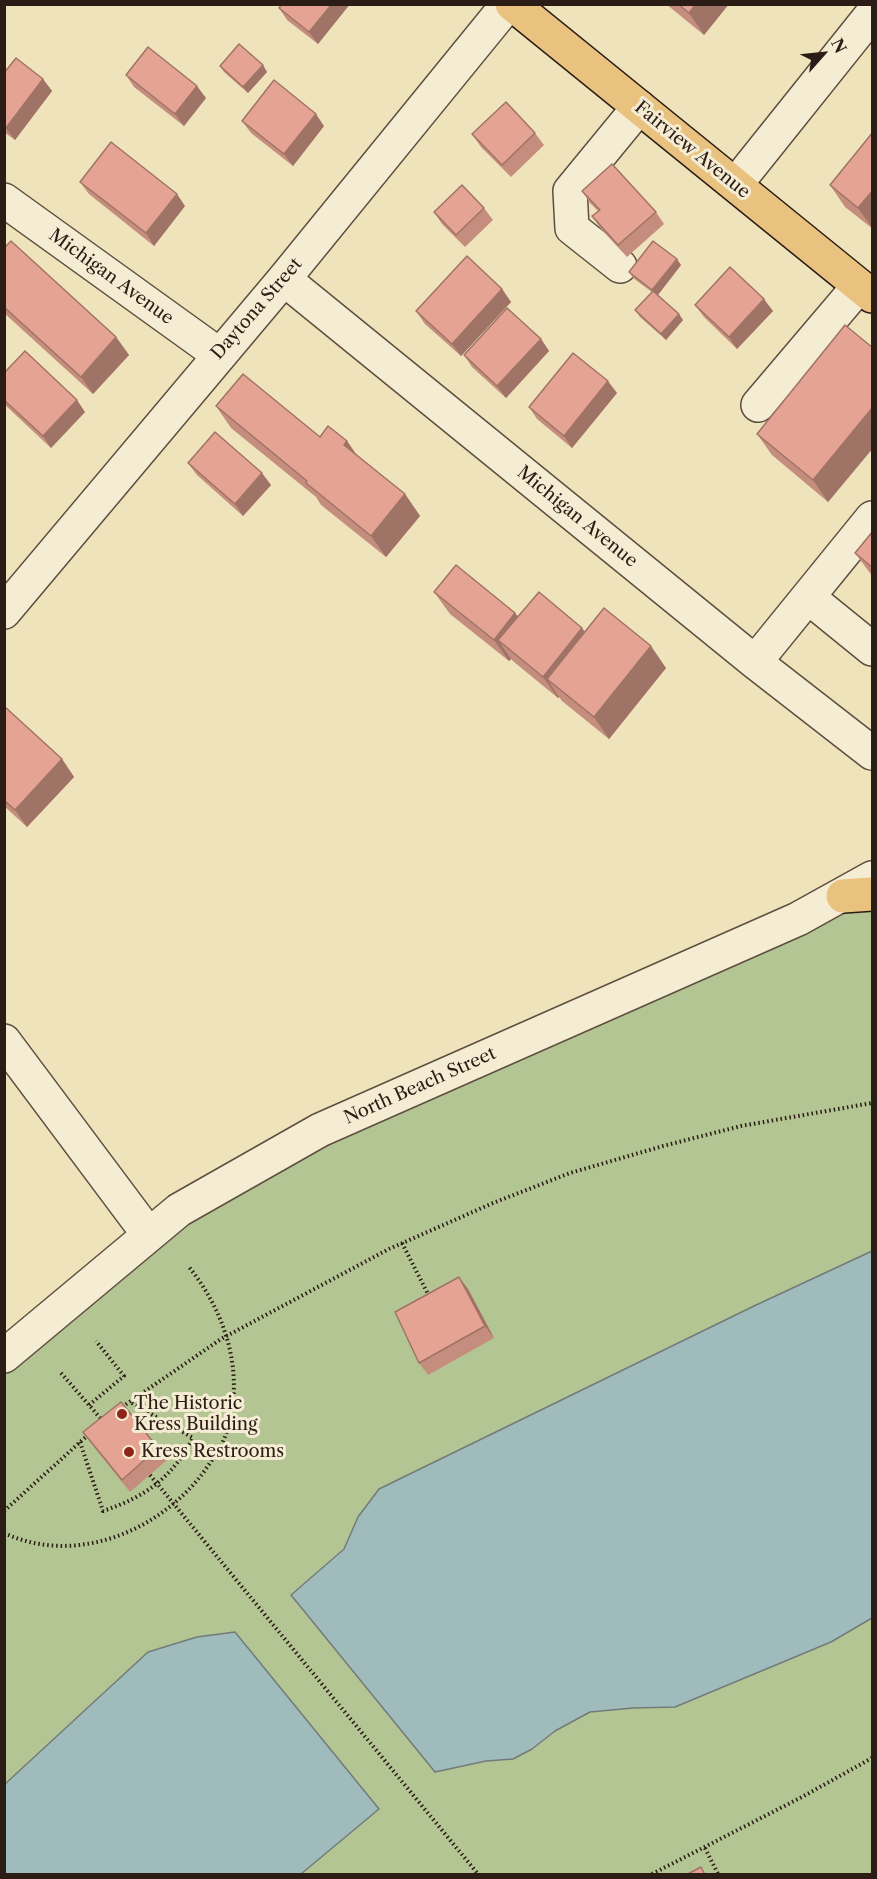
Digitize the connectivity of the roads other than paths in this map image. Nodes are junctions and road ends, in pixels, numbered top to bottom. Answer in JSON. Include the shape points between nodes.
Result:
{"nodes":[{"id":1,"x":510,"y":4,"type":"edge"},
{"id":2,"x":873,"y":14,"type":"edge"},
{"id":3,"x":639,"y":107,"type":"junction"},
{"id":4,"x":736,"y":184,"type":"junction"},
{"id":5,"x":4,"y":200,"type":"edge"},
{"id":6,"x":620,"y":266,"type":"dead end"},
{"id":7,"x":284,"y":279,"type":"junction"},
{"id":8,"x":866,"y":291,"type":"edge"},
{"id":9,"x":218,"y":354,"type":"junction"},
{"id":10,"x":758,"y":405,"type":"dead end"},
{"id":11,"x":873,"y":518,"type":"edge"},
{"id":12,"x":808,"y":597,"type":"junction"},
{"id":13,"x":4,"y":612,"type":"edge"},
{"id":14,"x":873,"y":649,"type":"edge"},
{"id":15,"x":754,"y":662,"type":"junction"},
{"id":16,"x":873,"y":753,"type":"edge"},
{"id":17,"x":873,"y":878,"type":"edge"},
{"id":18,"x":858,"y":895,"type":"edge"},
{"id":19,"x":4,"y":1041,"type":"edge"},
{"id":20,"x":149,"y":1235,"type":"junction"},
{"id":21,"x":4,"y":1356,"type":"edge"}],
"edges":[{"from":1,"to":3,"type":"main road","name":"Fairview Avenue"},
{"from":1,"to":7,"type":"street","name":"Daytona Street"},
{"from":2,"to":4,"type":"street"},
{"from":3,"to":4,"type":"main road","name":"Fairview Avenue"},
{"from":3,"to":6,"type":"street","via":[[570,191],[572,228]]},
{"from":4,"to":8,"type":"main road","name":"Fairview Avenue"},
{"from":5,"to":9,"type":"street","name":"Michigan Avenue"},
{"from":7,"to":9,"type":"street","name":"Daytona Street"},
{"from":7,"to":15,"type":"street","name":"Michigan Avenue"},
{"from":8,"to":10,"type":"street"},
{"from":9,"to":13,"type":"street","name":"Daytona Street"},
{"from":11,"to":12,"type":"street"},
{"from":12,"to":14,"type":"street"},
{"from":12,"to":15,"type":"street"},
{"from":15,"to":16,"type":"street","name":"Michigan Avenue"},
{"from":17,"to":18,"type":"street","name":"North Beach Street"},
{"from":18,"to":20,"type":"street","name":"North Beach Street","via":[[320,1130],[179,1210]]},
{"from":19,"to":20,"type":"street"},
{"from":20,"to":21,"type":"street","name":"North Beach Street"}]}
